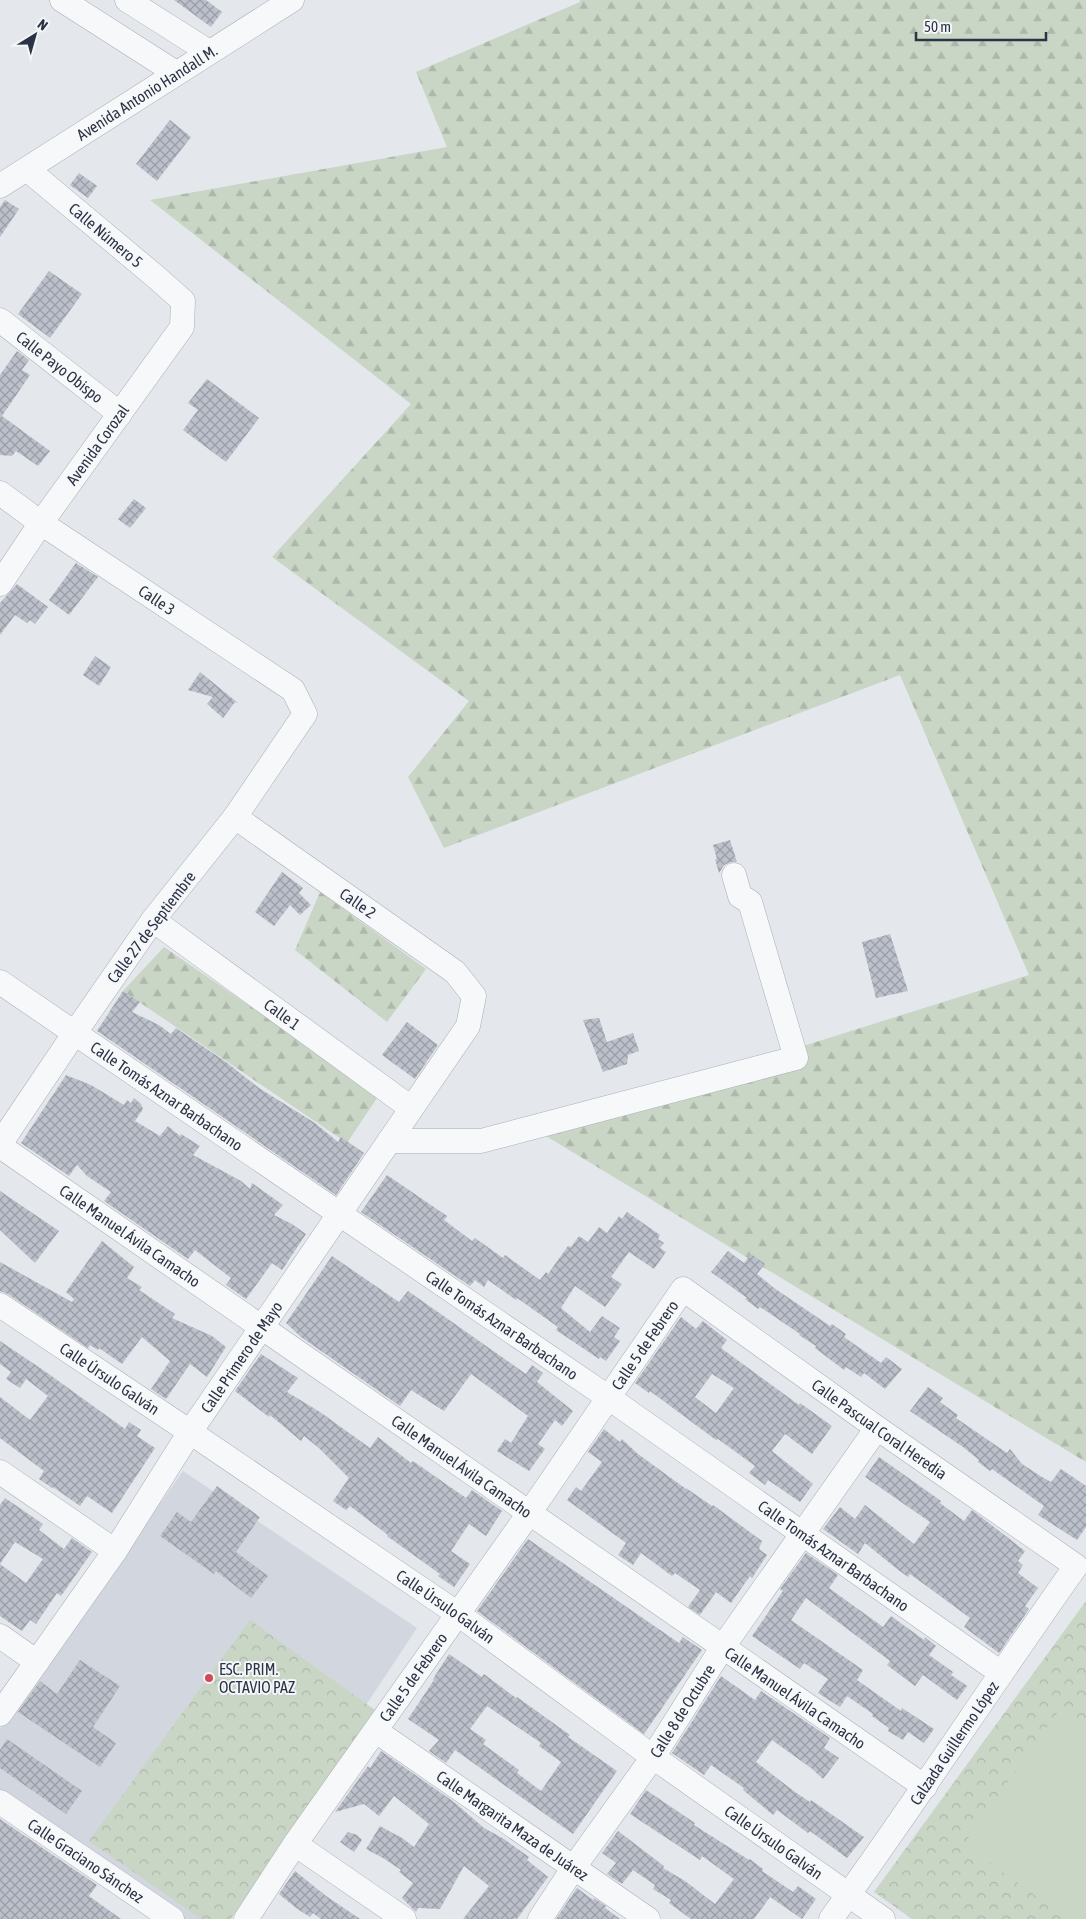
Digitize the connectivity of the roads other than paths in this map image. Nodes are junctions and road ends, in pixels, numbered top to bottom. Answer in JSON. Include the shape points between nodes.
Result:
{"nodes":[{"id":1,"x":62,"y":0,"type":"edge"},
{"id":2,"x":127,"y":0,"type":"edge"},
{"id":3,"x":292,"y":0,"type":"edge"},
{"id":4,"x":209,"y":52,"type":"junction"},
{"id":5,"x":176,"y":73,"type":"junction"},
{"id":6,"x":28,"y":170,"type":"junction"},
{"id":7,"x":0,"y":186,"type":"edge"},
{"id":8,"x":183,"y":301,"type":"joint"},
{"id":9,"x":0,"y":320,"type":"edge"},
{"id":10,"x":120,"y":414,"type":"junction"},
{"id":11,"x":0,"y":493,"type":"edge"},
{"id":12,"x":41,"y":523,"type":"junction"},
{"id":13,"x":0,"y":584,"type":"edge"},
{"id":14,"x":306,"y":714,"type":"joint"},
{"id":15,"x":235,"y":817,"type":"junction"},
{"id":16,"x":734,"y":875,"type":"dead end"},
{"id":17,"x":153,"y":920,"type":"junction"},
{"id":18,"x":0,"y":982,"type":"edge"},
{"id":19,"x":474,"y":996,"type":"joint"},
{"id":20,"x":74,"y":1034,"type":"junction"},
{"id":21,"x":411,"y":1108,"type":"junction"},
{"id":22,"x":389,"y":1141,"type":"junction"},
{"id":23,"x":0,"y":1145,"type":"edge"},
{"id":24,"x":340,"y":1214,"type":"junction"},
{"id":25,"x":683,"y":1289,"type":"joint"},
{"id":26,"x":0,"y":1305,"type":"edge"},
{"id":27,"x":263,"y":1326,"type":"junction"},
{"id":28,"x":609,"y":1398,"type":"junction"},
{"id":29,"x":877,"y":1428,"type":"junction"},
{"id":30,"x":190,"y":1432,"type":"junction"},
{"id":31,"x":0,"y":1472,"type":"edge"},
{"id":32,"x":530,"y":1512,"type":"junction"},
{"id":33,"x":803,"y":1532,"type":"junction"},
{"id":34,"x":114,"y":1551,"type":"junction"},
{"id":35,"x":1076,"y":1566,"type":"joint"},
{"id":36,"x":458,"y":1614,"type":"junction"},
{"id":37,"x":0,"y":1636,"type":"edge"},
{"id":38,"x":722,"y":1648,"type":"junction"},
{"id":39,"x":37,"y":1662,"type":"junction"},
{"id":40,"x":1001,"y":1673,"type":"junction"},
{"id":41,"x":0,"y":1714,"type":"edge"},
{"id":42,"x":376,"y":1731,"type":"junction"},
{"id":43,"x":653,"y":1757,"type":"junction"},
{"id":44,"x":924,"y":1787,"type":"junction"},
{"id":45,"x":0,"y":1802,"type":"edge"},
{"id":46,"x":295,"y":1844,"type":"junction"},
{"id":47,"x":574,"y":1867,"type":"junction"},
{"id":48,"x":849,"y":1895,"type":"junction"},
{"id":49,"x":172,"y":1919,"type":"edge"},
{"id":50,"x":246,"y":1919,"type":"edge"},
{"id":51,"x":404,"y":1919,"type":"edge"},
{"id":52,"x":540,"y":1919,"type":"edge"},
{"id":53,"x":648,"y":1919,"type":"edge"},
{"id":54,"x":831,"y":1919,"type":"edge"},
{"id":55,"x":883,"y":1919,"type":"edge"}],
"edges":[{"from":1,"to":5,"type":"street"},
{"from":2,"to":4,"type":"street"},
{"from":3,"to":4,"type":"street","name":"Avenida Antonio Handall M."},
{"from":4,"to":5,"type":"street","name":"Avenida Antonio Handall M."},
{"from":5,"to":6,"type":"street","name":"Avenida Antonio Handall M."},
{"from":6,"to":7,"type":"street","name":"Avenida Antonio Handall M."},
{"from":6,"to":8,"type":"street","name":"Calle Número 5"},
{"from":8,"to":10,"type":"street","name":"Avenida Corozal","via":[[182,327]]},
{"from":9,"to":10,"type":"street","name":"Calle Payo Obispo"},
{"from":10,"to":12,"type":"street","name":"Avenida Corozal"},
{"from":11,"to":12,"type":"street","name":"Calle 3"},
{"from":12,"to":13,"type":"street","name":"Avenida Corozal"},
{"from":12,"to":14,"type":"street","name":"Calle 3","via":[[292,690]]},
{"from":14,"to":15,"type":"street","name":"Calle 27 de Septiembre"},
{"from":15,"to":17,"type":"street","name":"Calle 27 de Septiembre"},
{"from":15,"to":19,"type":"street","name":"Calle 2","via":[[456,972]]},
{"from":16,"to":22,"type":"street","via":[[740,896],[750,902],[796,1058],[481,1141]]},
{"from":17,"to":20,"type":"street","name":"Calle 27 de Septiembre"},
{"from":17,"to":21,"type":"street","name":"Calle 1"},
{"from":18,"to":20,"type":"street","name":"Calle Tomás Aznar Barbachano"},
{"from":19,"to":21,"type":"street","name":"Calle Primero de Mayo","via":[[468,1026]]},
{"from":20,"to":23,"type":"street","name":"Calle 27 de Septiembre"},
{"from":20,"to":24,"type":"street","name":"Calle Tomás Aznar Barbachano"},
{"from":21,"to":22,"type":"street","name":"Calle Primero de Mayo"},
{"from":22,"to":24,"type":"street","name":"Calle Primero de Mayo"},
{"from":23,"to":27,"type":"street","name":"Calle Manuel Ávila Camacho"},
{"from":24,"to":27,"type":"street","name":"Calle Primero de Mayo"},
{"from":24,"to":28,"type":"street","name":"Calle Tomás Aznar Barbachano"},
{"from":25,"to":28,"type":"street","name":"Calle 5 de Febrero"},
{"from":25,"to":29,"type":"street","name":"Calle Pascual Coral Heredia"},
{"from":26,"to":30,"type":"street","name":"Calle Úrsulo Galván"},
{"from":27,"to":30,"type":"street","name":"Calle Primero de Mayo"},
{"from":27,"to":32,"type":"street","name":"Calle Manuel Ávila Camacho"},
{"from":28,"to":32,"type":"street","name":"Calle 5 de Febrero"},
{"from":28,"to":33,"type":"street","name":"Calle Tomás Aznar Barbachano"},
{"from":29,"to":33,"type":"street","name":"Calle 8 de Octubre"},
{"from":29,"to":35,"type":"street","name":"Calle Pascual Coral Heredia"},
{"from":30,"to":34,"type":"street","name":"Calle Primero de Mayo"},
{"from":30,"to":36,"type":"street","name":"Calle Úrsulo Galván"},
{"from":31,"to":34,"type":"street"},
{"from":32,"to":36,"type":"street","name":"Calle 5 de Febrero"},
{"from":32,"to":38,"type":"street","name":"Calle Manuel Ávila Camacho"},
{"from":33,"to":38,"type":"street","name":"Calle 8 de Octubre"},
{"from":33,"to":40,"type":"street","name":"Calle Tomás Aznar Barbachano"},
{"from":34,"to":39,"type":"street","name":"Calle Primero de Mayo"},
{"from":35,"to":40,"type":"street","name":"Calzada Guillermo López"},
{"from":36,"to":42,"type":"street","name":"Calle 5 de Febrero"},
{"from":36,"to":43,"type":"street","name":"Calle Úrsulo Galván"},
{"from":37,"to":39,"type":"street"},
{"from":38,"to":43,"type":"street","name":"Calle 8 de Octubre"},
{"from":38,"to":44,"type":"street","name":"Calle Manuel Ávila Camacho"},
{"from":39,"to":41,"type":"street","name":"Calle Primero de Mayo"},
{"from":40,"to":44,"type":"street","name":"Calzada Guillermo López"},
{"from":42,"to":46,"type":"street","name":"Calle 5 de Febrero"},
{"from":42,"to":47,"type":"street","name":"Calle Margarita Maza de Juárez"},
{"from":43,"to":47,"type":"street","name":"Calle 8 de Octubre"},
{"from":43,"to":48,"type":"street","name":"Calle Úrsulo Galván"},
{"from":44,"to":48,"type":"street","name":"Calzada Guillermo López"},
{"from":45,"to":49,"type":"street","name":"Calle Graciano Sánchez"},
{"from":46,"to":50,"type":"street","name":"Calle 5 de Febrero"},
{"from":46,"to":51,"type":"street"},
{"from":47,"to":52,"type":"street","name":"Calle 8 de Octubre"},
{"from":47,"to":53,"type":"street","name":"Calle Margarita Maza de Juárez"},
{"from":48,"to":54,"type":"street","name":"Calzada Guillermo López"},
{"from":48,"to":55,"type":"street","name":"Calle Úrsulo Galván"}]}
